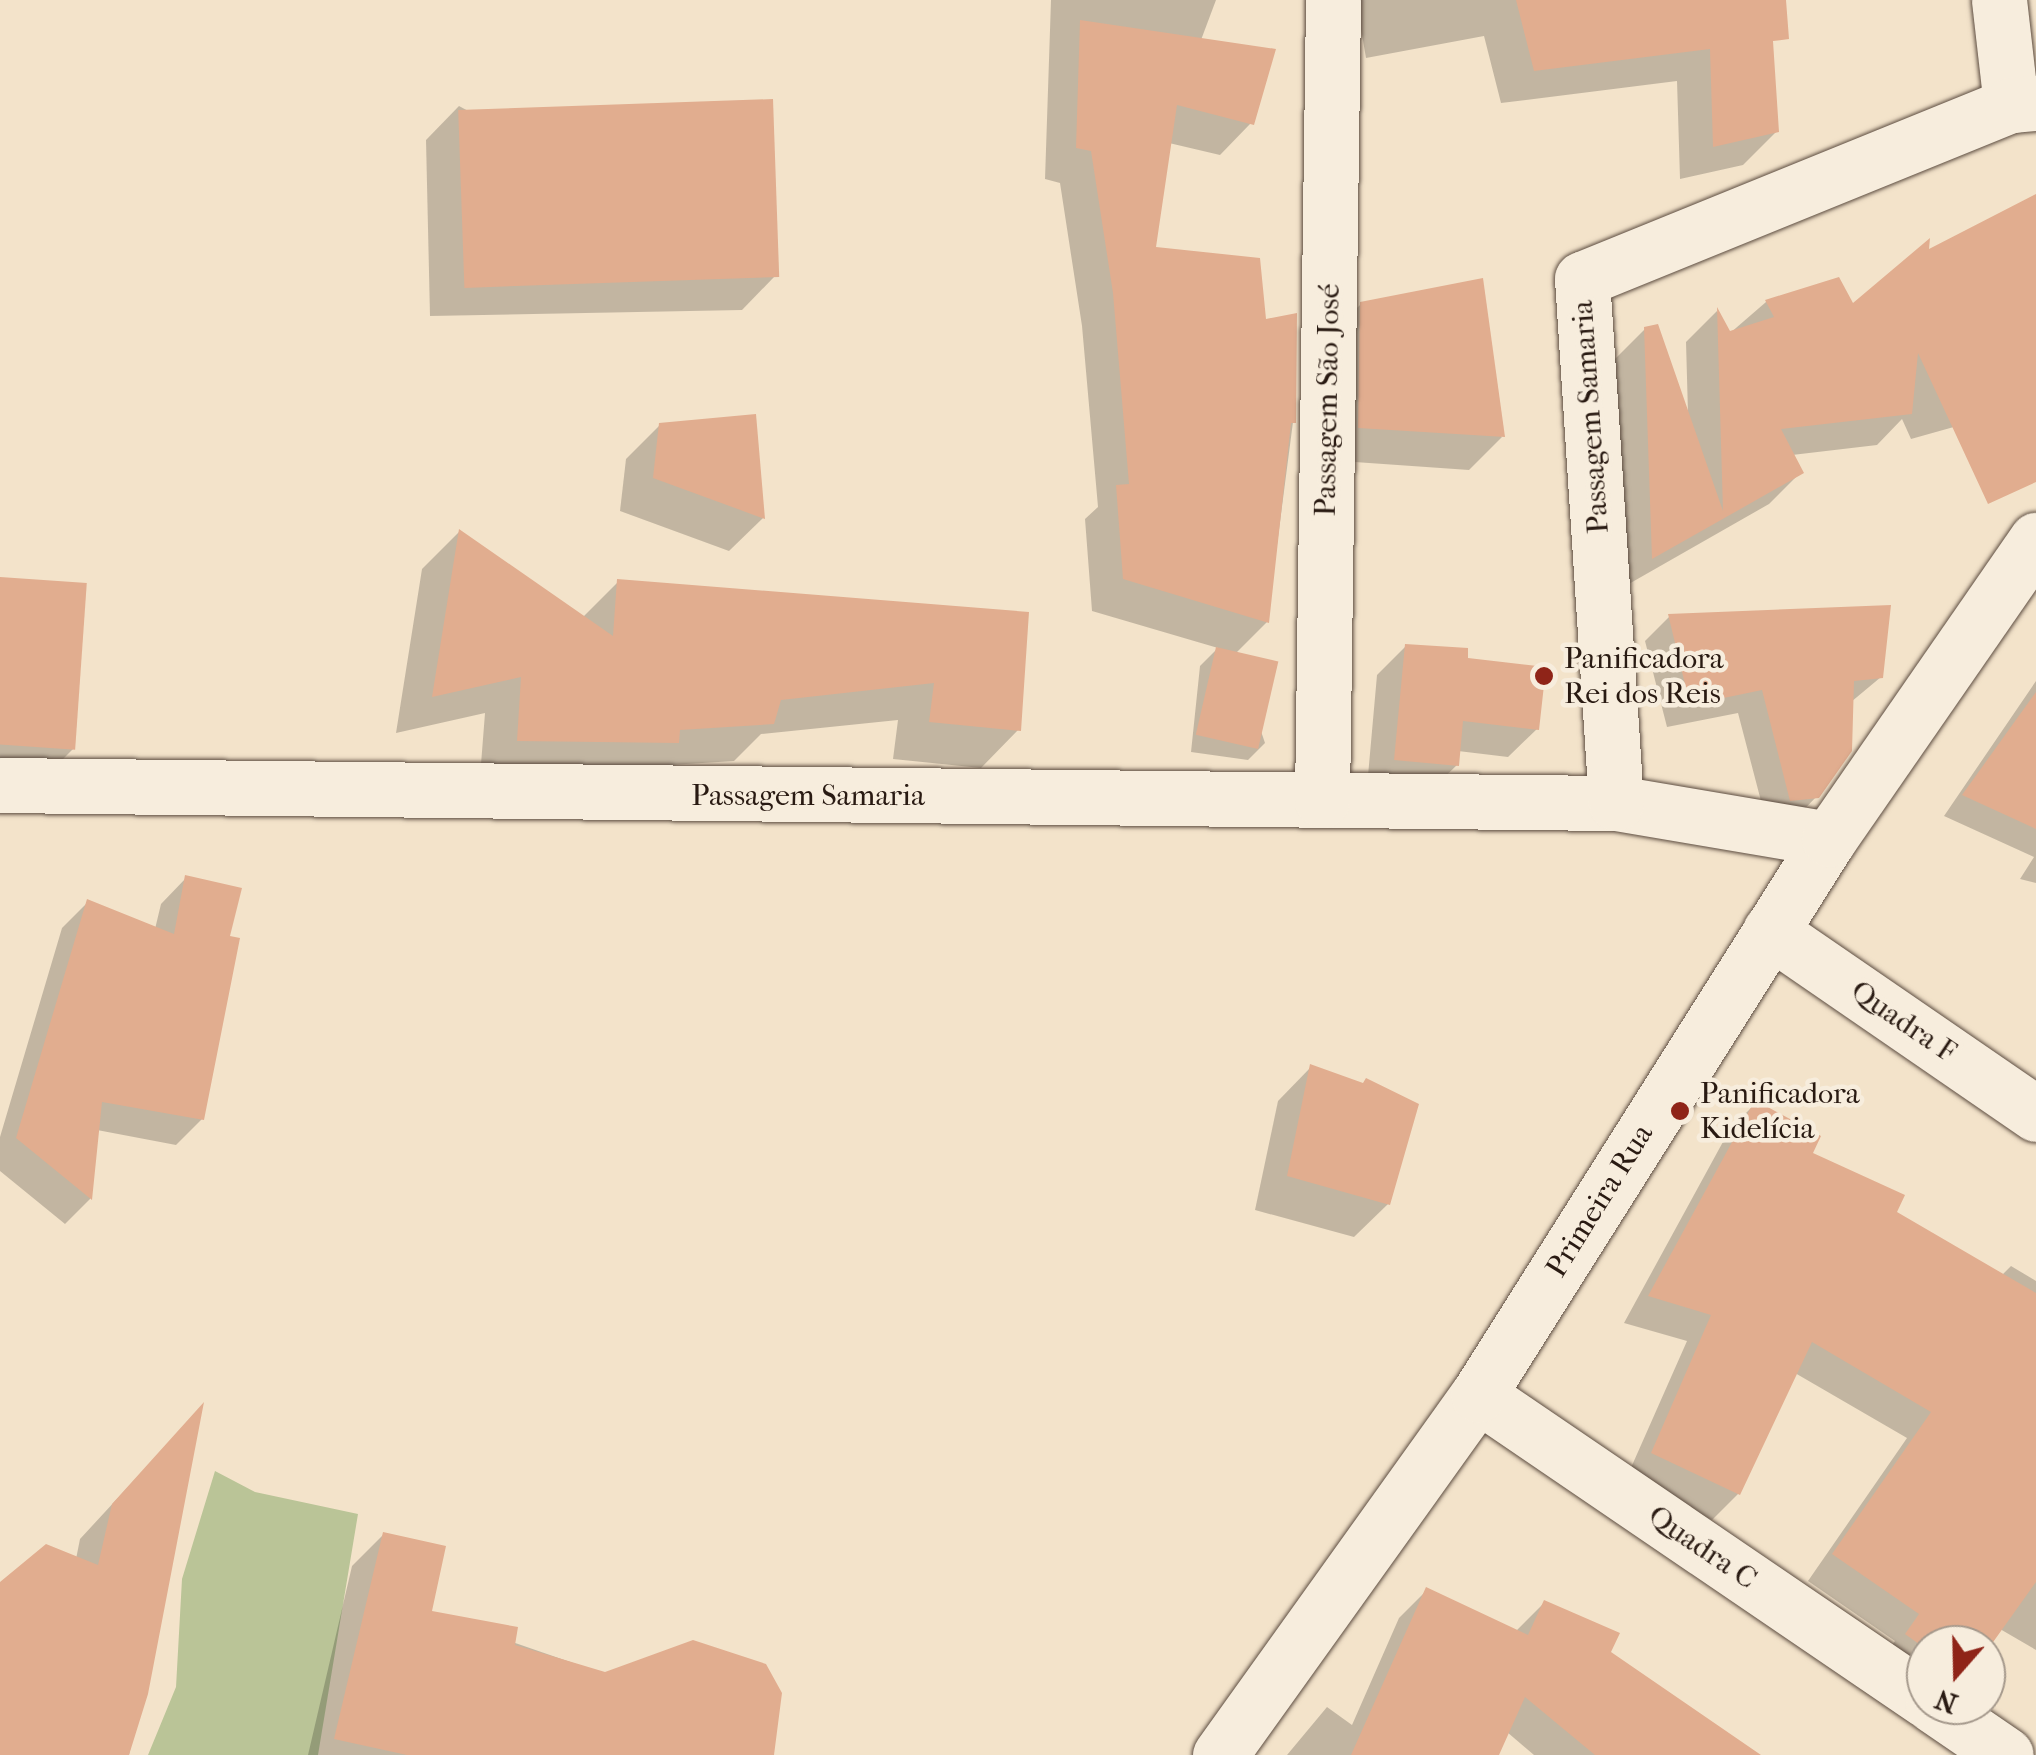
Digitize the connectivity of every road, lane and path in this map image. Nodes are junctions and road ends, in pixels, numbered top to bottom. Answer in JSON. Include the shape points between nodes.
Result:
{"nodes":[{"id":1,"x":1333,"y":0,"type":"edge"},
{"id":2,"x":2000,"y":0,"type":"edge"},
{"id":3,"x":2024,"y":104,"type":"edge"},
{"id":4,"x":2036,"y":540,"type":"edge"},
{"id":5,"x":0,"y":785,"type":"edge"},
{"id":6,"x":1322,"y":800,"type":"junction"},
{"id":7,"x":1616,"y":803,"type":"junction"},
{"id":8,"x":1828,"y":839,"type":"junction"},
{"id":9,"x":1770,"y":931,"type":"junction"},
{"id":10,"x":2036,"y":1114,"type":"edge"},
{"id":11,"x":1478,"y":1395,"type":"junction"},
{"id":12,"x":1906,"y":1686,"type":"edge"},
{"id":13,"x":1962,"y":1725,"type":"edge"},
{"id":14,"x":1220,"y":1755,"type":"edge"},
{"id":15,"x":2006,"y":1755,"type":"edge"}],
"edges":[{"from":1,"to":6,"type":"street","name":"Passagem São José"},
{"from":2,"to":3,"type":"street"},
{"from":3,"to":7,"type":"street","name":"Passagem Samaria","via":[[1582,278]]},
{"from":4,"to":8,"type":"street","name":"Primeira Rua"},
{"from":5,"to":6,"type":"street","name":"Passagem Samaria"},
{"from":6,"to":7,"type":"street","name":"Passagem Samaria"},
{"from":7,"to":8,"type":"street","name":"Passagem Samaria"},
{"from":8,"to":9,"type":"street","name":"Primeira Rua"},
{"from":9,"to":10,"type":"street","name":"Quadra F"},
{"from":9,"to":11,"type":"street","name":"Primeira Rua"},
{"from":11,"to":12,"type":"street","name":"Quadra C"},
{"from":11,"to":14,"type":"street","name":"Primeira Rua"},
{"from":13,"to":15,"type":"street"}]}
